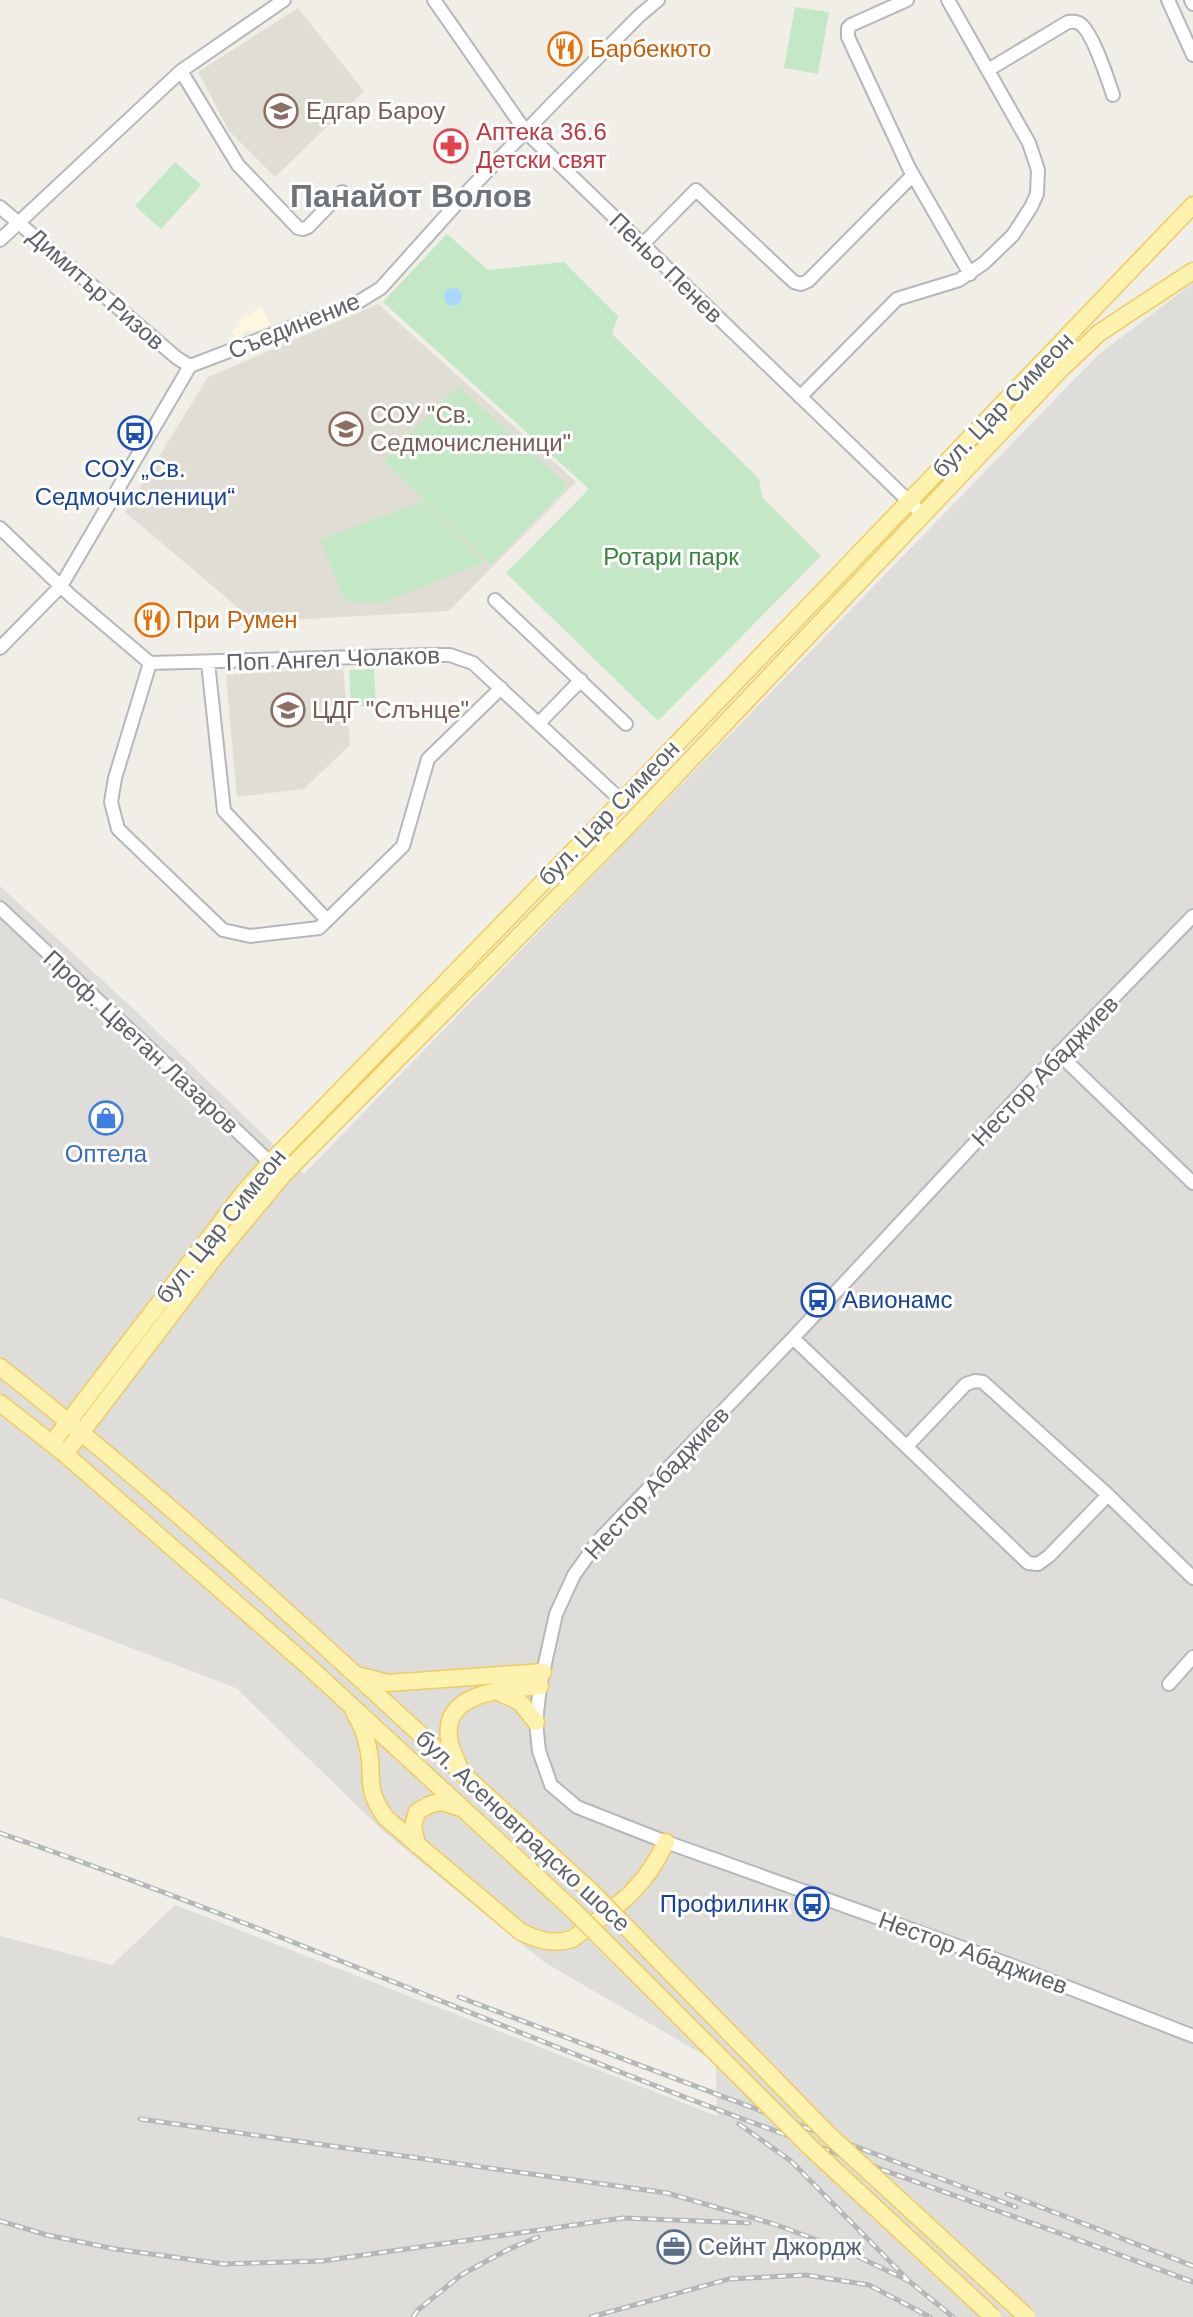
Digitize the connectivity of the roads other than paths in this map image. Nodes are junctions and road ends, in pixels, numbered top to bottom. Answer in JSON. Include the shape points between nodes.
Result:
{"nodes":[{"id":1,"x":284,"y":0,"type":"edge"},
{"id":2,"x":434,"y":0,"type":"edge"},
{"id":3,"x":658,"y":0,"type":"edge"},
{"id":4,"x":907,"y":0,"type":"edge"},
{"id":5,"x":948,"y":0,"type":"edge"},
{"id":6,"x":1168,"y":0,"type":"edge"},
{"id":7,"x":1193,"y":55,"type":"edge"},
{"id":8,"x":988,"y":70,"type":"junction"},
{"id":9,"x":181,"y":71,"type":"junction"},
{"id":10,"x":1113,"y":95,"type":"dead end"},
{"id":11,"x":526,"y":132,"type":"junction"},
{"id":12,"x":913,"y":175,"type":"junction"},
{"id":13,"x":342,"y":192,"type":"dead end"},
{"id":14,"x":1193,"y":205,"type":"edge"},
{"id":15,"x":1,"y":207,"type":"edge"},
{"id":16,"x":19,"y":222,"type":"junction"},
{"id":17,"x":0,"y":240,"type":"edge"},
{"id":18,"x":642,"y":246,"type":"junction"},
{"id":19,"x":1193,"y":271,"type":"edge"},
{"id":20,"x":970,"y":274,"type":"junction"},
{"id":21,"x":190,"y":366,"type":"junction"},
{"id":22,"x":800,"y":397,"type":"junction"},
{"id":23,"x":909,"y":502,"type":"junction"},
{"id":24,"x":923,"y":515,"type":"junction"},
{"id":25,"x":0,"y":528,"type":"edge"},
{"id":26,"x":61,"y":586,"type":"junction"},
{"id":27,"x":495,"y":600,"type":"dead end"},
{"id":28,"x":0,"y":648,"type":"edge"},
{"id":29,"x":150,"y":663,"type":"junction"},
{"id":30,"x":208,"y":663,"type":"junction"},
{"id":31,"x":581,"y":680,"type":"junction"},
{"id":32,"x":501,"y":688,"type":"junction"},
{"id":33,"x":539,"y":723,"type":"junction"},
{"id":34,"x":626,"y":724,"type":"dead end"},
{"id":35,"x":622,"y":801,"type":"junction"},
{"id":36,"x":0,"y":908,"type":"edge"},
{"id":37,"x":1193,"y":916,"type":"edge"},
{"id":38,"x":327,"y":920,"type":"junction"},
{"id":39,"x":1059,"y":1054,"type":"junction"},
{"id":40,"x":270,"y":1163,"type":"junction"},
{"id":41,"x":283,"y":1175,"type":"junction"},
{"id":42,"x":1193,"y":1183,"type":"edge"},
{"id":43,"x":793,"y":1338,"type":"junction"},
{"id":44,"x":0,"y":1367,"type":"edge"},
{"id":45,"x":0,"y":1403,"type":"edge"},
{"id":46,"x":76,"y":1426,"type":"junction"},
{"id":47,"x":52,"y":1443,"type":"junction"},
{"id":48,"x":907,"y":1446,"type":"junction"},
{"id":49,"x":65,"y":1454,"type":"junction"},
{"id":50,"x":1108,"y":1494,"type":"junction"},
{"id":51,"x":1193,"y":1578,"type":"edge"},
{"id":52,"x":1193,"y":1657,"type":"edge"},
{"id":53,"x":357,"y":1675,"type":"junction"},
{"id":54,"x":542,"y":1679,"type":"junction"},
{"id":55,"x":1169,"y":1684,"type":"dead end"},
{"id":56,"x":496,"y":1691,"type":"junction"},
{"id":57,"x":350,"y":1703,"type":"junction"},
{"id":58,"x":536,"y":1722,"type":"junction"},
{"id":59,"x":462,"y":1774,"type":"junction"},
{"id":60,"x":465,"y":1810,"type":"junction"},
{"id":61,"x":666,"y":1842,"type":"junction"},
{"id":62,"x":417,"y":1845,"type":"junction"},
{"id":63,"x":1193,"y":2036,"type":"edge"},
{"id":64,"x":993,"y":2317,"type":"edge"},
{"id":65,"x":1027,"y":2317,"type":"edge"}],
"edges":[{"from":1,"to":9,"type":"street"},
{"from":2,"to":11,"type":"street","name":"Пеньо Пенев"},
{"from":3,"to":11,"type":"street","name":"Съединение"},
{"from":4,"to":12,"type":"street","via":[[851,25],[847,32]]},
{"from":5,"to":8,"type":"street"},
{"from":6,"to":7,"type":"street"},
{"from":8,"to":10,"type":"street","via":[[1068,22],[1077,22],[1100,58]]},
{"from":8,"to":20,"type":"street","via":[[1029,143],[1039,184],[1013,235]]},
{"from":9,"to":13,"type":"street","via":[[238,165],[298,228],[308,227]]},
{"from":9,"to":16,"type":"street"},
{"from":11,"to":18,"type":"street","name":"Пеньо Пенев"},
{"from":11,"to":21,"type":"street","name":"Съединение","via":[[381,288],[349,305]]},
{"from":12,"to":18,"type":"street","via":[[801,284],[696,190]]},
{"from":12,"to":20,"type":"street"},
{"from":14,"to":23,"type":"main road","name":"бул. Цар Симеон"},
{"from":15,"to":16,"type":"street","name":"Димитър Ризов"},
{"from":16,"to":17,"type":"street"},
{"from":16,"to":21,"type":"street","name":"Димитър Ризов"},
{"from":18,"to":22,"type":"street","name":"Пеньо Пенев"},
{"from":19,"to":24,"type":"main road","name":"бул. Цар Симеон","via":[[1099,333]]},
{"from":20,"to":22,"type":"street","via":[[897,299]]},
{"from":21,"to":26,"type":"street"},
{"from":22,"to":23,"type":"street","name":"Пеньо Пенев"},
{"from":23,"to":24,"type":"street","name":"Пеньо Пенев"},
{"from":23,"to":35,"type":"main road","name":"бул. Цар Симеон"},
{"from":24,"to":41,"type":"main road","name":"бул. Цар Симеон","via":[[622,832]]},
{"from":25,"to":26,"type":"street"},
{"from":26,"to":28,"type":"street"},
{"from":26,"to":29,"type":"street"},
{"from":27,"to":31,"type":"street"},
{"from":29,"to":30,"type":"street","name":"Поп Ангел Чолаков"},
{"from":29,"to":38,"type":"street","via":[[115,778],[111,802],[118,829],[223,930],[250,936],[319,928]]},
{"from":30,"to":32,"type":"street","name":"Поп Ангел Чолаков","via":[[450,655],[473,663]]},
{"from":30,"to":38,"type":"street","via":[[224,811]]},
{"from":31,"to":33,"type":"street"},
{"from":31,"to":34,"type":"street"},
{"from":32,"to":33,"type":"street","name":"Поп Ангел Чолаков"},
{"from":32,"to":38,"type":"street","via":[[428,759],[403,846]]},
{"from":33,"to":35,"type":"street","name":"Поп Ангел Чолаков"},
{"from":35,"to":40,"type":"main road","name":"бул. Цар Симеон"},
{"from":36,"to":40,"type":"street","name":"Проф. Цветан Лазаров"},
{"from":37,"to":39,"type":"street","name":"Нестор Абаджиев"},
{"from":39,"to":42,"type":"street"},
{"from":39,"to":43,"type":"street","name":"Нестор Абаджиев"},
{"from":40,"to":41,"type":"street","name":"Проф. Цветан Лазаров"},
{"from":40,"to":46,"type":"main road","name":"бул. Цар Симеон"},
{"from":41,"to":46,"type":"main road","name":"бул. Цар Симеон"},
{"from":43,"to":48,"type":"street"},
{"from":43,"to":54,"type":"street","name":"Нестор Абаджиев","via":[[599,1540],[574,1575],[556,1614]]},
{"from":44,"to":46,"type":"main road","name":"бул. Асеновградско шосе"},
{"from":45,"to":47,"type":"main road","name":"бул. Асеновградско шосе"},
{"from":46,"to":47,"type":"main road","name":"бул. Цар Симеон"},
{"from":46,"to":49,"type":"main road","name":"бул. Цар Симеон"},
{"from":46,"to":53,"type":"main road","name":"бул. Асеновградско шосе"},
{"from":47,"to":49,"type":"main road","name":"бул. Асеновградско шосе"},
{"from":48,"to":50,"type":"street","via":[[966,1384],[983,1382]]},
{"from":48,"to":50,"type":"street","via":[[1028,1563],[1038,1564],[1049,1556]]},
{"from":49,"to":57,"type":"main road","name":"бул. Асеновградско шосе"},
{"from":50,"to":51,"type":"street"},
{"from":52,"to":55,"type":"street"},
{"from":53,"to":54,"type":"main road","via":[[388,1683]]},
{"from":53,"to":59,"type":"main road","name":"бул. Асеновградско шосе"},
{"from":54,"to":56,"type":"main road"},
{"from":54,"to":58,"type":"street","name":"Нестор Абаджиев"},
{"from":56,"to":58,"type":"main road","via":[[520,1702]]},
{"from":56,"to":59,"type":"main road","via":[[460,1705],[450,1718],[449,1743]]},
{"from":57,"to":60,"type":"main road","name":"бул. Асеновградско шосе"},
{"from":57,"to":62,"type":"main road","via":[[368,1745],[374,1801]]},
{"from":58,"to":61,"type":"street","name":"Нестор Абаджиев","via":[[539,1751],[551,1784],[576,1807]]},
{"from":59,"to":65,"type":"main road","name":"бул. Асеновградско шосе","bridge":true,"via":[[592,1892],[828,2134]]},
{"from":60,"to":62,"type":"main road","via":[[444,1801],[417,1812],[413,1826]]},
{"from":60,"to":64,"type":"main road","name":"бул. Асеновградско шосе","bridge":true,"via":[[574,1911],[810,2147]]},
{"from":61,"to":62,"type":"main road","via":[[631,1896],[572,1939],[561,1942],[521,1932]]},
{"from":61,"to":63,"type":"street","name":"Нестор Абаджиев","via":[[1005,1963]]}]}
